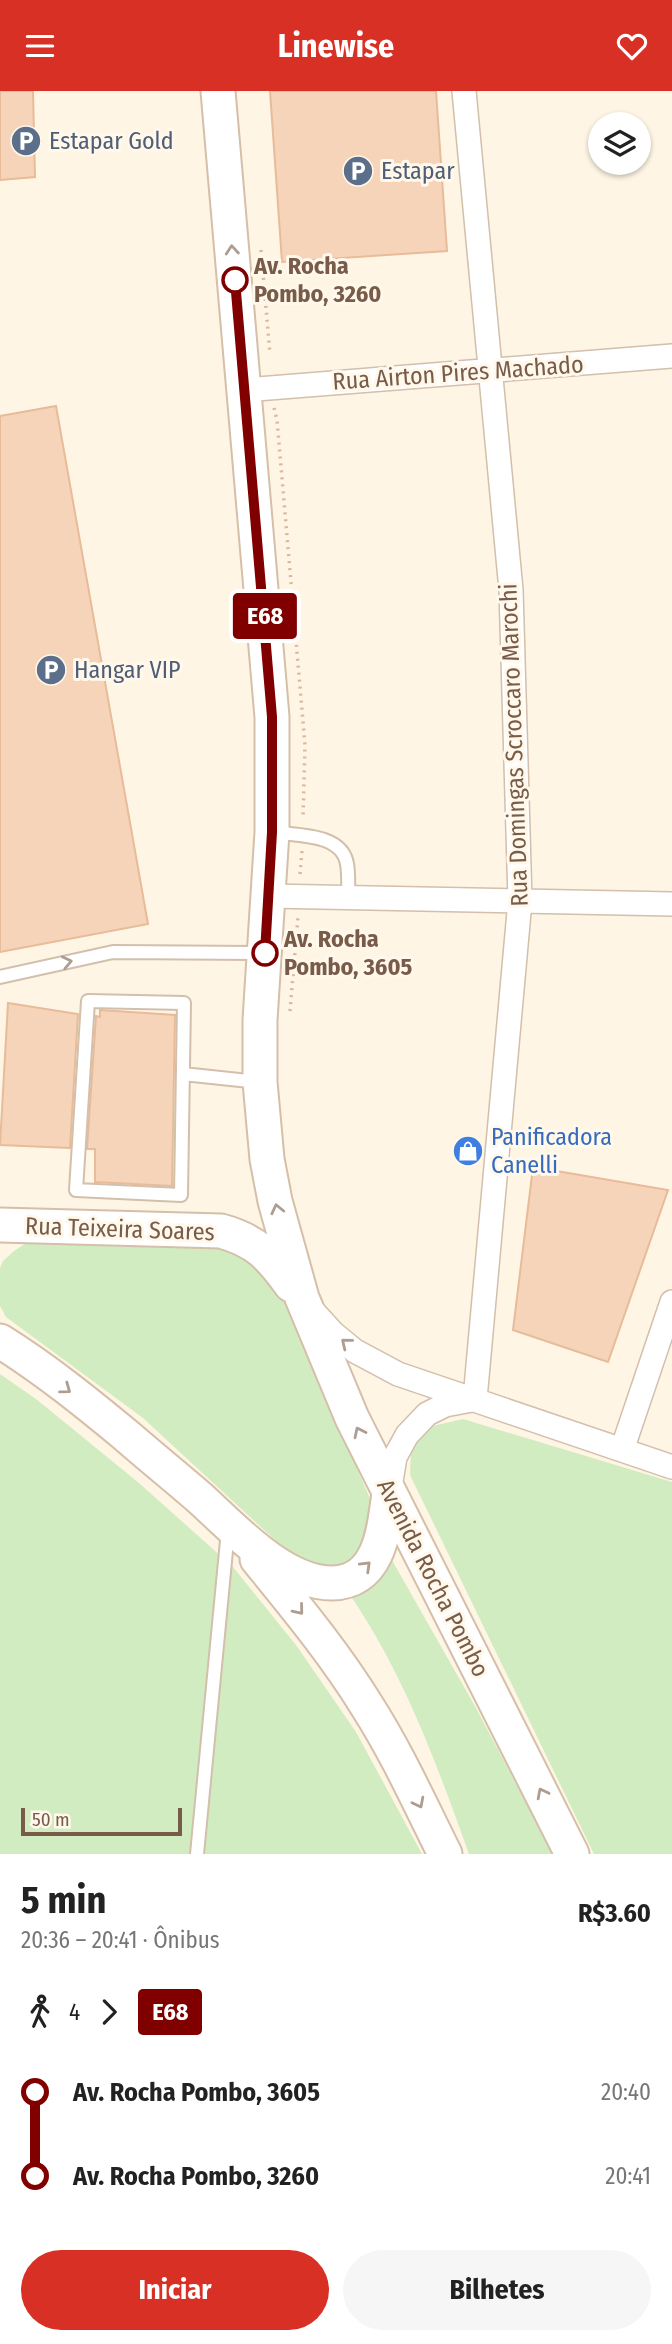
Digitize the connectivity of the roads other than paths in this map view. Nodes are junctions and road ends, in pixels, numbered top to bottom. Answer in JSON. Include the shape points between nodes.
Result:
{"nodes":[{"id":1,"x":218,"y":91,"type":"edge"},
{"id":2,"x":464,"y":91,"type":"edge"},
{"id":3,"x":672,"y":356,"type":"edge"},
{"id":4,"x":490,"y":370,"type":"junction"},
{"id":5,"x":257,"y":394,"type":"junction"},
{"id":6,"x":287,"y":834,"type":"junction"},
{"id":7,"x":348,"y":898,"type":"junction"},
{"id":8,"x":520,"y":901,"type":"junction"},
{"id":9,"x":284,"y":903,"type":"junction"},
{"id":10,"x":672,"y":904,"type":"edge"},
{"id":11,"x":265,"y":953,"type":"junction"},
{"id":12,"x":0,"y":977,"type":"edge"},
{"id":13,"x":183,"y":1074,"type":"junction"},
{"id":14,"x":260,"y":1082,"type":"junction"},
{"id":15,"x":9,"y":1231,"type":"edge"},
{"id":16,"x":302,"y":1298,"type":"junction"},
{"id":17,"x":672,"y":1302,"type":"edge"},
{"id":18,"x":4,"y":1342,"type":"edge"},
{"id":19,"x":475,"y":1399,"type":"junction"},
{"id":20,"x":622,"y":1450,"type":"junction"},
{"id":21,"x":672,"y":1467,"type":"edge"},
{"id":22,"x":389,"y":1493,"type":"junction"},
{"id":23,"x":234,"y":1532,"type":"junction"},
{"id":24,"x":197,"y":1854,"type":"edge"},
{"id":25,"x":445,"y":1854,"type":"edge"},
{"id":26,"x":572,"y":1854,"type":"edge"}],
"edges":[{"from":5,"to":1,"type":"main road","one_way":true},
{"from":2,"to":4,"type":"street","name":"Rua Domingas Scroccaro Marochi"},
{"from":3,"to":4,"type":"street","name":"Rua Airton Pires Machado"},
{"from":4,"to":5,"type":"street","name":"Rua Airton Pires Machado"},
{"from":4,"to":8,"type":"street","name":"Rua Domingas Scroccaro Marochi","via":[[512,618]]},
{"from":5,"to":6,"type":"main road","via":[[272,728]]},
{"from":6,"to":7,"type":"lane","via":[[330,841],[342,850]]},
{"from":6,"to":9,"type":"main road"},
{"from":7,"to":8,"type":"street"},
{"from":7,"to":9,"type":"street"},
{"from":8,"to":10,"type":"street"},
{"from":8,"to":19,"type":"street","name":"Rua Domingas Scroccaro Marochi"},
{"from":9,"to":11,"type":"main road"},
{"from":12,"to":11,"type":"lane","one_way":true,"via":[[113,952]]},
{"from":11,"to":14,"type":"main road"},
{"from":13,"to":13,"type":"lane","via":[[181,1195],[76,1190],[88,1001],[184,1003]]},
{"from":13,"to":14,"type":"lane"},
{"from":16,"to":14,"type":"main road","one_way":true,"via":[[275,1201]]},
{"from":15,"to":16,"type":"main road","name":"Rua Teixeira Soares","via":[[206,1229],[230,1234],[270,1257]]},
{"from":19,"to":16,"type":"street","name":"Rua Teixeira Soares","one_way":true,"via":[[375,1363],[333,1333]]},
{"from":22,"to":16,"type":"main road","name":"Avenida Rocha Pombo","one_way":true},
{"from":17,"to":20,"type":"street"},
{"from":18,"to":23,"type":"main road","one_way":true,"via":[[102,1415]]},
{"from":19,"to":20,"type":"street","name":"Rua Teixeira Soares"},
{"from":19,"to":22,"type":"street","via":[[427,1414],[407,1435],[395,1457]]},
{"from":20,"to":21,"type":"street","name":"Rua Teixeira Soares"},
{"from":23,"to":22,"type":"main road","one_way":true,"via":[[280,1565],[307,1577],[332,1583],[349,1579],[372,1563],[379,1549]]},
{"from":26,"to":22,"type":"main road","name":"Avenida Rocha Pombo","one_way":true},
{"from":23,"to":24,"type":"lane"},
{"from":23,"to":25,"type":"main road","one_way":true,"via":[[314,1629],[368,1707]]}]}
